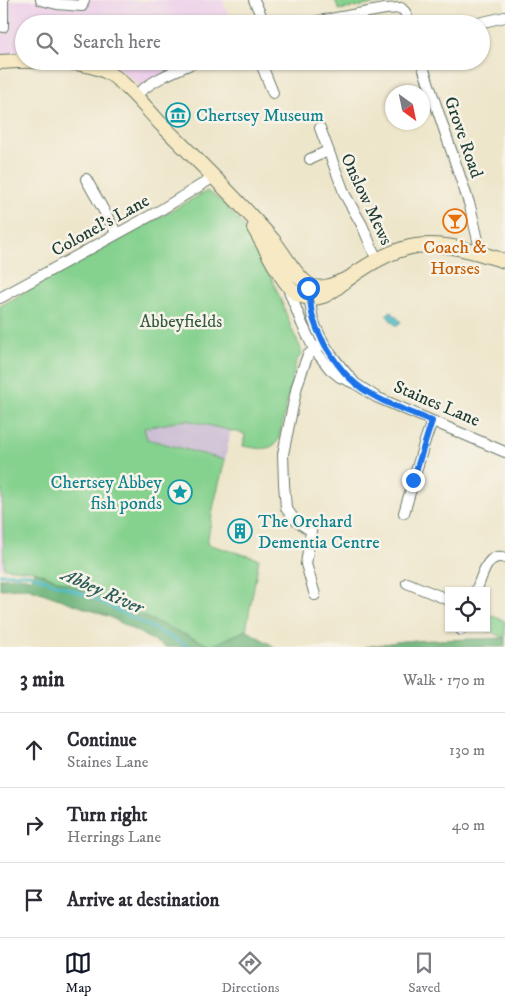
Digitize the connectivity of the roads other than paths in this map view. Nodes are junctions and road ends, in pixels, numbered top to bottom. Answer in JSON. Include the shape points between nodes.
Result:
{"nodes":[{"id":1,"x":3,"y":0,"type":"edge"},
{"id":2,"x":41,"y":0,"type":"edge"},
{"id":3,"x":254,"y":0,"type":"edge"},
{"id":4,"x":83,"y":3,"type":"edge"},
{"id":5,"x":261,"y":15,"type":"edge"},
{"id":6,"x":352,"y":15,"type":"edge"},
{"id":7,"x":406,"y":15,"type":"edge"},
{"id":8,"x":505,"y":17,"type":"edge"},
{"id":9,"x":490,"y":20,"type":"edge"},
{"id":10,"x":3,"y":27,"type":"dead end"},
{"id":11,"x":0,"y":62,"type":"edge"},
{"id":12,"x":15,"y":62,"type":"edge"},
{"id":13,"x":101,"y":70,"type":"edge"},
{"id":14,"x":177,"y":70,"type":"edge"},
{"id":15,"x":264,"y":70,"type":"edge"},
{"id":16,"x":424,"y":70,"type":"edge"},
{"id":17,"x":273,"y":93,"type":"dead end"},
{"id":18,"x":135,"y":96,"type":"junction"},
{"id":19,"x":320,"y":128,"type":"dead end"},
{"id":20,"x":328,"y":151,"type":"junction"},
{"id":21,"x":310,"y":159,"type":"dead end"},
{"id":22,"x":214,"y":177,"type":"junction"},
{"id":23,"x":86,"y":179,"type":"dead end"},
{"id":24,"x":242,"y":206,"type":"junction"},
{"id":25,"x":117,"y":234,"type":"junction"},
{"id":26,"x":481,"y":253,"type":"junction"},
{"id":27,"x":377,"y":260,"type":"junction"},
{"id":28,"x":505,"y":261,"type":"edge"},
{"id":29,"x":347,"y":279,"type":"junction"},
{"id":30,"x":304,"y":282,"type":"junction"},
{"id":31,"x":288,"y":285,"type":"junction"},
{"id":32,"x":0,"y":298,"type":"edge"},
{"id":33,"x":310,"y":298,"type":"junction"},
{"id":34,"x":323,"y":342,"type":"junction"},
{"id":35,"x":314,"y":349,"type":"junction"},
{"id":36,"x":356,"y":384,"type":"junction"},
{"id":37,"x":432,"y":421,"type":"junction"},
{"id":38,"x":505,"y":452,"type":"edge"},
{"id":39,"x":404,"y":513,"type":"dead end"},
{"id":40,"x":505,"y":558,"type":"edge"},
{"id":41,"x":407,"y":583,"type":"dead end"},
{"id":42,"x":478,"y":587,"type":"edge"},
{"id":43,"x":315,"y":595,"type":"dead end"},
{"id":44,"x":445,"y":598,"type":"edge"}],
"edges":[{"from":1,"to":10,"type":"street"},
{"from":2,"to":4,"type":"street","via":[[57,4]]},
{"from":3,"to":5,"type":"street"},
{"from":6,"to":7,"type":"street","via":[[401,8]]},
{"from":8,"to":9,"type":"street"},
{"from":11,"to":12,"type":"main road"},
{"from":13,"to":18,"type":"main road"},
{"from":14,"to":18,"type":"street","via":[[144,87]]},
{"from":15,"to":17,"type":"street"},
{"from":16,"to":26,"type":"street","name":"Grove Road","via":[[470,206]]},
{"from":18,"to":22,"type":"main road"},
{"from":19,"to":20,"type":"street","name":"Onslow Mews"},
{"from":20,"to":21,"type":"street","name":"Onslow Mews"},
{"from":20,"to":27,"type":"street","name":"Onslow Mews","via":[[345,195]]},
{"from":22,"to":24,"type":"main road"},
{"from":22,"to":25,"type":"street","name":"Colonel's Lane"},
{"from":23,"to":25,"type":"street"},
{"from":24,"to":30,"type":"main road","name":"Staines Lane"},
{"from":24,"to":31,"type":"main road","name":"Staines Lane"},
{"from":25,"to":32,"type":"street","name":"Colonel's Lane"},
{"from":26,"to":27,"type":"main road","via":[[432,245],[403,249]]},
{"from":26,"to":28,"type":"main road"},
{"from":27,"to":29,"type":"main road"},
{"from":29,"to":30,"type":"main road","via":[[321,287]]},
{"from":29,"to":33,"type":"main road","via":[[331,293]]},
{"from":30,"to":33,"type":"street","name":"Staines Lane"},
{"from":31,"to":33,"type":"main road","name":"Staines Lane","via":[[297,294]]},
{"from":31,"to":35,"type":"street","name":"Staines Lane"},
{"from":33,"to":34,"type":"street","name":"Staines Lane","via":[[313,320]]},
{"from":34,"to":35,"type":"street"},
{"from":34,"to":36,"type":"street","name":"Staines Lane"},
{"from":35,"to":36,"type":"street","name":"Staines Lane","via":[[335,373]]},
{"from":35,"to":43,"type":"street","via":[[308,355],[297,386],[283,470],[286,508],[311,532],[306,564]]},
{"from":36,"to":37,"type":"street","name":"Staines Lane","via":[[376,397]]},
{"from":37,"to":38,"type":"street","name":"Staines Lane"},
{"from":37,"to":39,"type":"street"},
{"from":40,"to":42,"type":"street","via":[[491,558]]},
{"from":41,"to":44,"type":"street"}]}
